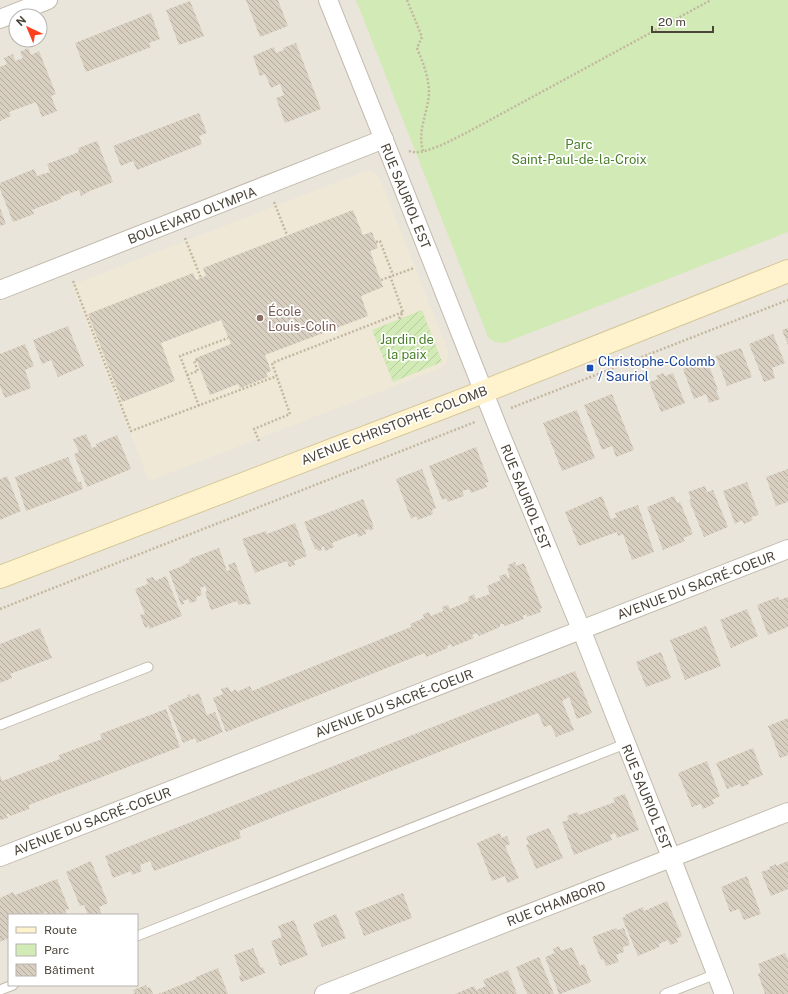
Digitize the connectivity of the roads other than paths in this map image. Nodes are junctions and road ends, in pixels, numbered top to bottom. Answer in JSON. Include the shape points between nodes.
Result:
{"nodes":[{"id":1,"x":48,"y":0,"type":"edge"},
{"id":2,"x":328,"y":0,"type":"edge"},
{"id":3,"x":0,"y":18,"type":"edge"},
{"id":4,"x":384,"y":139,"type":"junction"},
{"id":5,"x":788,"y":271,"type":"edge"},
{"id":6,"x":0,"y":290,"type":"edge"},
{"id":7,"x":483,"y":391,"type":"junction"},
{"id":8,"x":788,"y":549,"type":"edge"},
{"id":9,"x":0,"y":577,"type":"edge"},
{"id":10,"x":581,"y":630,"type":"junction"},
{"id":11,"x":148,"y":668,"type":"dead end"},
{"id":12,"x":0,"y":725,"type":"edge"},
{"id":13,"x":626,"y":744,"type":"junction"},
{"id":14,"x":788,"y":812,"type":"edge"},
{"id":15,"x":0,"y":857,"type":"edge"},
{"id":16,"x":671,"y":858,"type":"junction"},
{"id":17,"x":138,"y":936,"type":"edge"},
{"id":18,"x":716,"y":974,"type":"junction"},
{"id":19,"x":10,"y":986,"type":"edge"},
{"id":20,"x":0,"y":990,"type":"edge"},
{"id":21,"x":324,"y":994,"type":"edge"},
{"id":22,"x":665,"y":994,"type":"edge"},
{"id":23,"x":724,"y":994,"type":"edge"}],
"edges":[{"from":1,"to":3,"type":"street"},
{"from":2,"to":4,"type":"street","name":"RUE SAURIOL EST"},
{"from":4,"to":6,"type":"street","name":"BOULEVARD OLYMPIA"},
{"from":4,"to":7,"type":"street","name":"RUE SAURIOL EST"},
{"from":5,"to":7,"type":"main road","name":"AVENUE CHRISTOPHE-COLOMB"},
{"from":7,"to":9,"type":"main road","name":"AVENUE CHRISTOPHE-COLOMB"},
{"from":7,"to":10,"type":"street","name":"RUE SAURIOL EST"},
{"from":8,"to":10,"type":"street","name":"AVENUE DU SACRÉ-COEUR"},
{"from":10,"to":13,"type":"street","name":"RUE SAURIOL EST"},
{"from":10,"to":15,"type":"street","name":"AVENUE DU SACRÉ-COEUR"},
{"from":11,"to":12,"type":"lane"},
{"from":13,"to":16,"type":"street","name":"RUE SAURIOL EST"},
{"from":13,"to":17,"type":"lane"},
{"from":14,"to":16,"type":"street","name":"RUE CHAMBORD"},
{"from":16,"to":18,"type":"street","name":"RUE SAURIOL EST"},
{"from":16,"to":21,"type":"street","name":"RUE CHAMBORD"},
{"from":18,"to":22,"type":"lane"},
{"from":18,"to":23,"type":"street","name":"RUE SAURIOL EST"},
{"from":19,"to":20,"type":"lane"}]}
